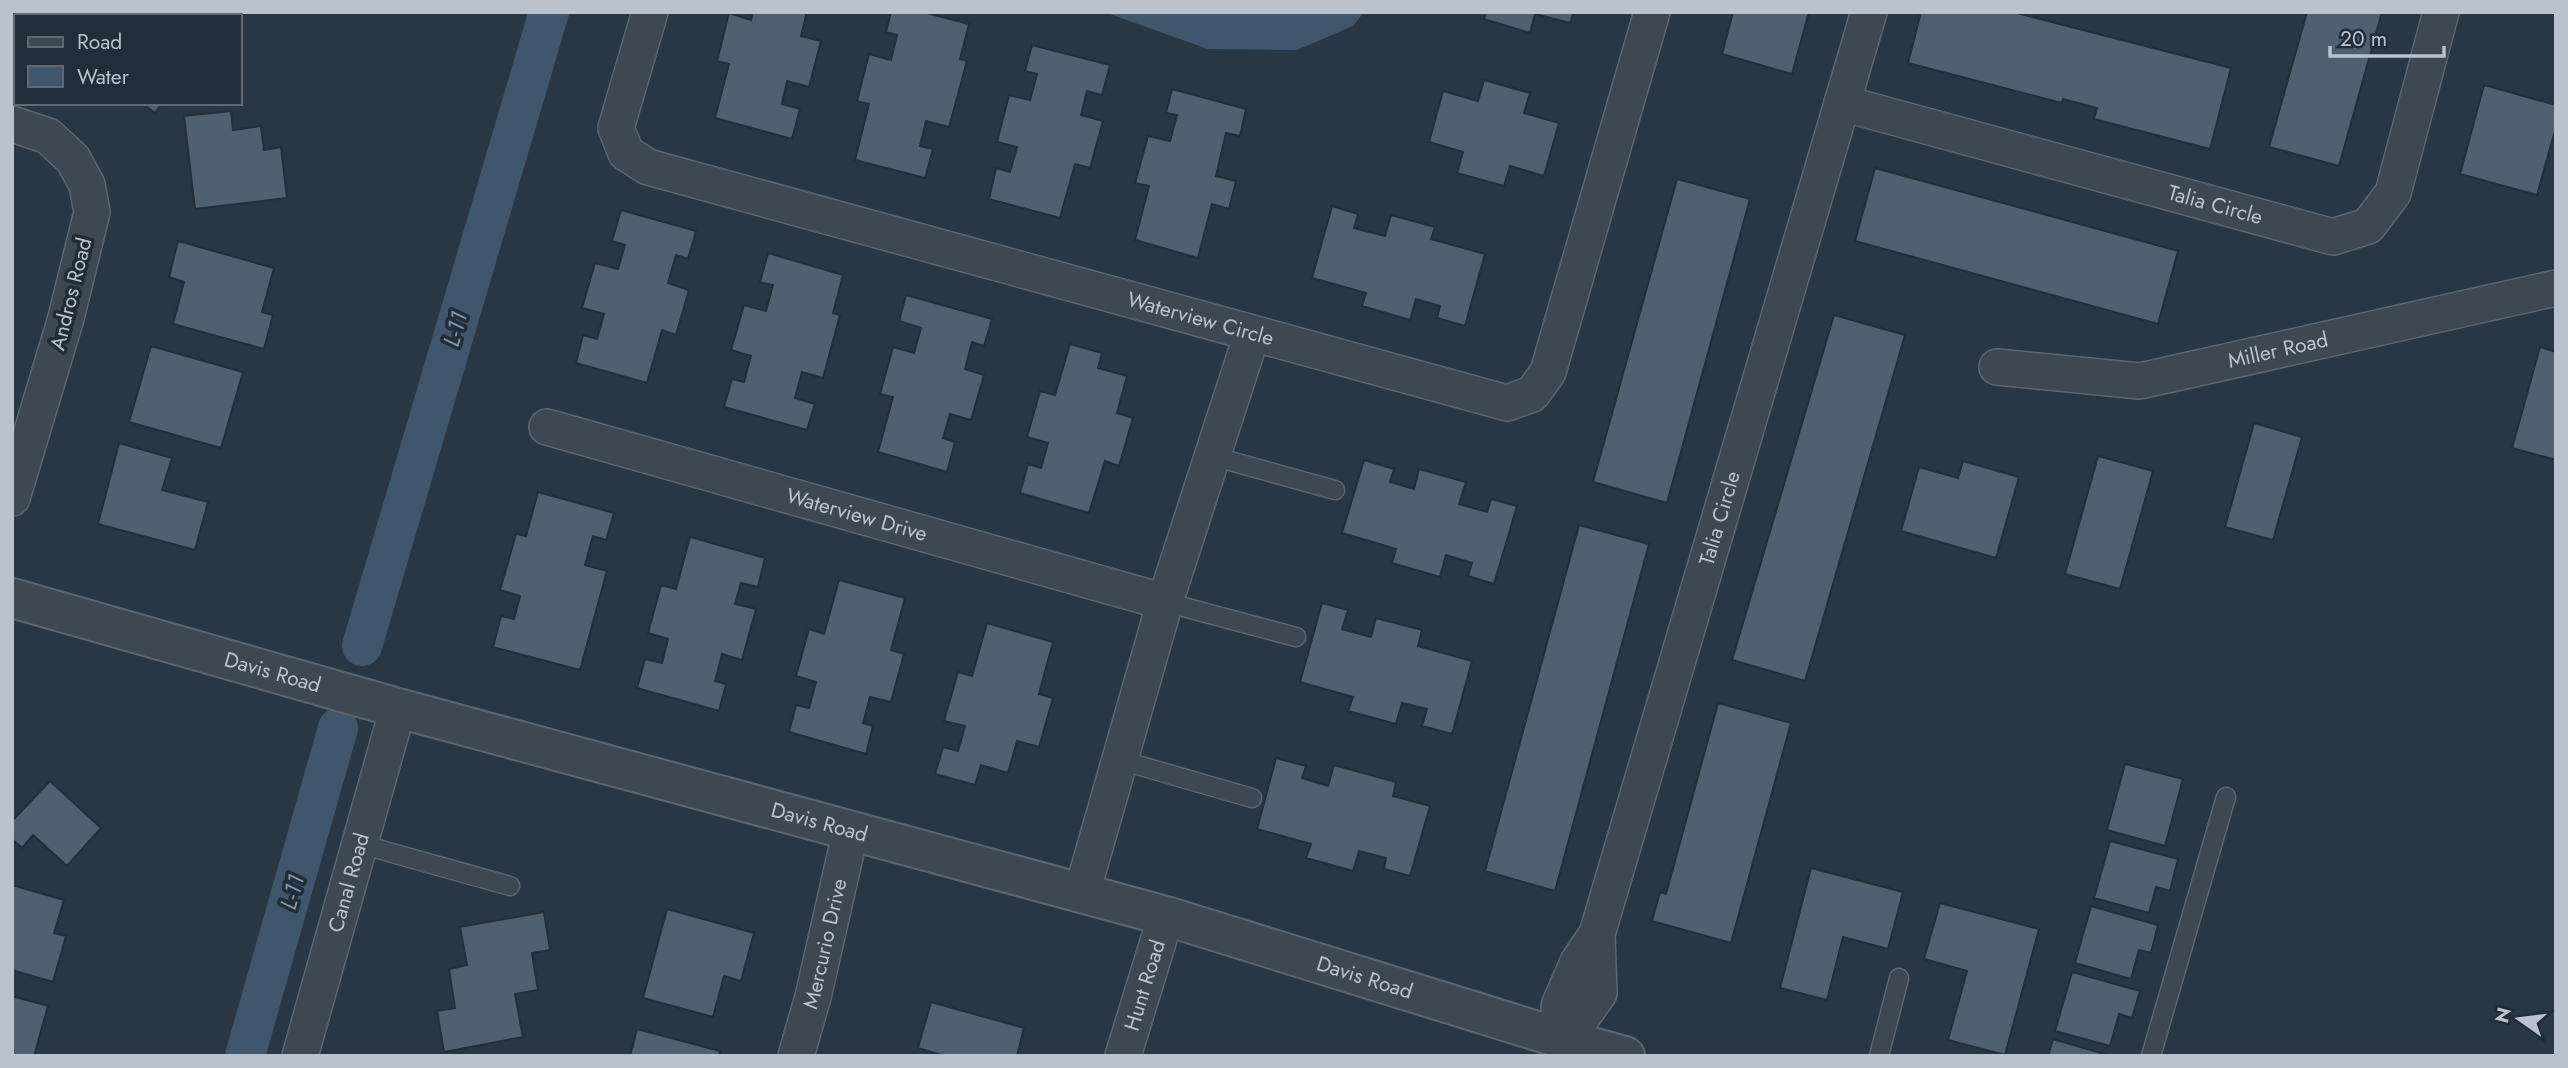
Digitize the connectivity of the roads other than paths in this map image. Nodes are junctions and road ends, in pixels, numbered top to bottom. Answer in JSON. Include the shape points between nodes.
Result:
{"nodes":[{"id":1,"x":650,"y":12,"type":"edge"},
{"id":2,"x":1652,"y":12,"type":"edge"},
{"id":3,"x":1869,"y":12,"type":"edge"},
{"id":4,"x":2441,"y":12,"type":"edge"},
{"id":5,"x":1842,"y":103,"type":"junction"},
{"id":6,"x":12,"y":124,"type":"edge"},
{"id":7,"x":2556,"y":288,"type":"edge"},
{"id":8,"x":1252,"y":334,"type":"junction"},
{"id":9,"x":1997,"y":367,"type":"dead end"},
{"id":10,"x":547,"y":427,"type":"dead end"},
{"id":11,"x":1212,"y":456,"type":"junction"},
{"id":12,"x":1335,"y":490,"type":"dead end"},
{"id":13,"x":12,"y":498,"type":"edge"},
{"id":14,"x":12,"y":598,"type":"edge"},
{"id":15,"x":1166,"y":602,"type":"junction"},
{"id":16,"x":1296,"y":637,"type":"dead end"},
{"id":17,"x":398,"y":708,"type":"junction"},
{"id":18,"x":1120,"y":760,"type":"junction"},
{"id":19,"x":2226,"y":797,"type":"dead end"},
{"id":20,"x":1252,"y":798,"type":"dead end"},
{"id":21,"x":851,"y":830,"type":"junction"},
{"id":22,"x":360,"y":844,"type":"junction"},
{"id":23,"x":510,"y":886,"type":"dead end"},
{"id":24,"x":1082,"y":892,"type":"junction"},
{"id":25,"x":1166,"y":916,"type":"junction"},
{"id":26,"x":1899,"y":978,"type":"dead end"},
{"id":27,"x":1563,"y":1048,"type":"edge"},
{"id":28,"x":300,"y":1056,"type":"edge"},
{"id":29,"x":796,"y":1056,"type":"edge"},
{"id":30,"x":1123,"y":1056,"type":"edge"},
{"id":31,"x":1625,"y":1056,"type":"edge"},
{"id":32,"x":1879,"y":1056,"type":"edge"},
{"id":33,"x":2151,"y":1056,"type":"edge"}],
"edges":[{"from":1,"to":8,"type":"street","name":"Waterview Circle","via":[[616,128],[626,153],[648,167]]},
{"from":2,"to":8,"type":"street","name":"Waterview Circle","via":[[1548,372],[1532,394],[1507,403]]},
{"from":3,"to":5,"type":"street","name":"Talia Circle"},
{"from":4,"to":5,"type":"street","name":"Talia Circle","via":[[2393,192],[2368,226],[2333,237]]},
{"from":5,"to":27,"type":"street","name":"Talia Circle","via":[[1597,934],[1599,993]]},
{"from":6,"to":13,"type":"street","name":"Andros Road","via":[[48,136],[73,159],[87,185],[92,212],[66,318]]},
{"from":7,"to":9,"type":"street","name":"Miller Road","via":[[2140,381]]},
{"from":8,"to":11,"type":"street"},
{"from":10,"to":15,"type":"street","name":"Waterview Drive"},
{"from":11,"to":12,"type":"lane"},
{"from":11,"to":15,"type":"street"},
{"from":14,"to":17,"type":"street","name":"Davis Road"},
{"from":15,"to":16,"type":"lane"},
{"from":15,"to":18,"type":"street"},
{"from":17,"to":21,"type":"street","name":"Davis Road"},
{"from":17,"to":22,"type":"street","name":"Canal Road"},
{"from":18,"to":20,"type":"lane"},
{"from":18,"to":24,"type":"street"},
{"from":19,"to":33,"type":"lane"},
{"from":21,"to":24,"type":"street","name":"Davis Road"},
{"from":21,"to":29,"type":"street","name":"Mercurio Drive"},
{"from":22,"to":23,"type":"lane"},
{"from":22,"to":28,"type":"street","name":"Canal Road"},
{"from":24,"to":25,"type":"street","name":"Davis Road"},
{"from":25,"to":27,"type":"street","name":"Davis Road"},
{"from":25,"to":30,"type":"street","name":"Hunt Road"},
{"from":26,"to":32,"type":"lane"},
{"from":27,"to":31,"type":"street","name":"Davis Road"}]}
